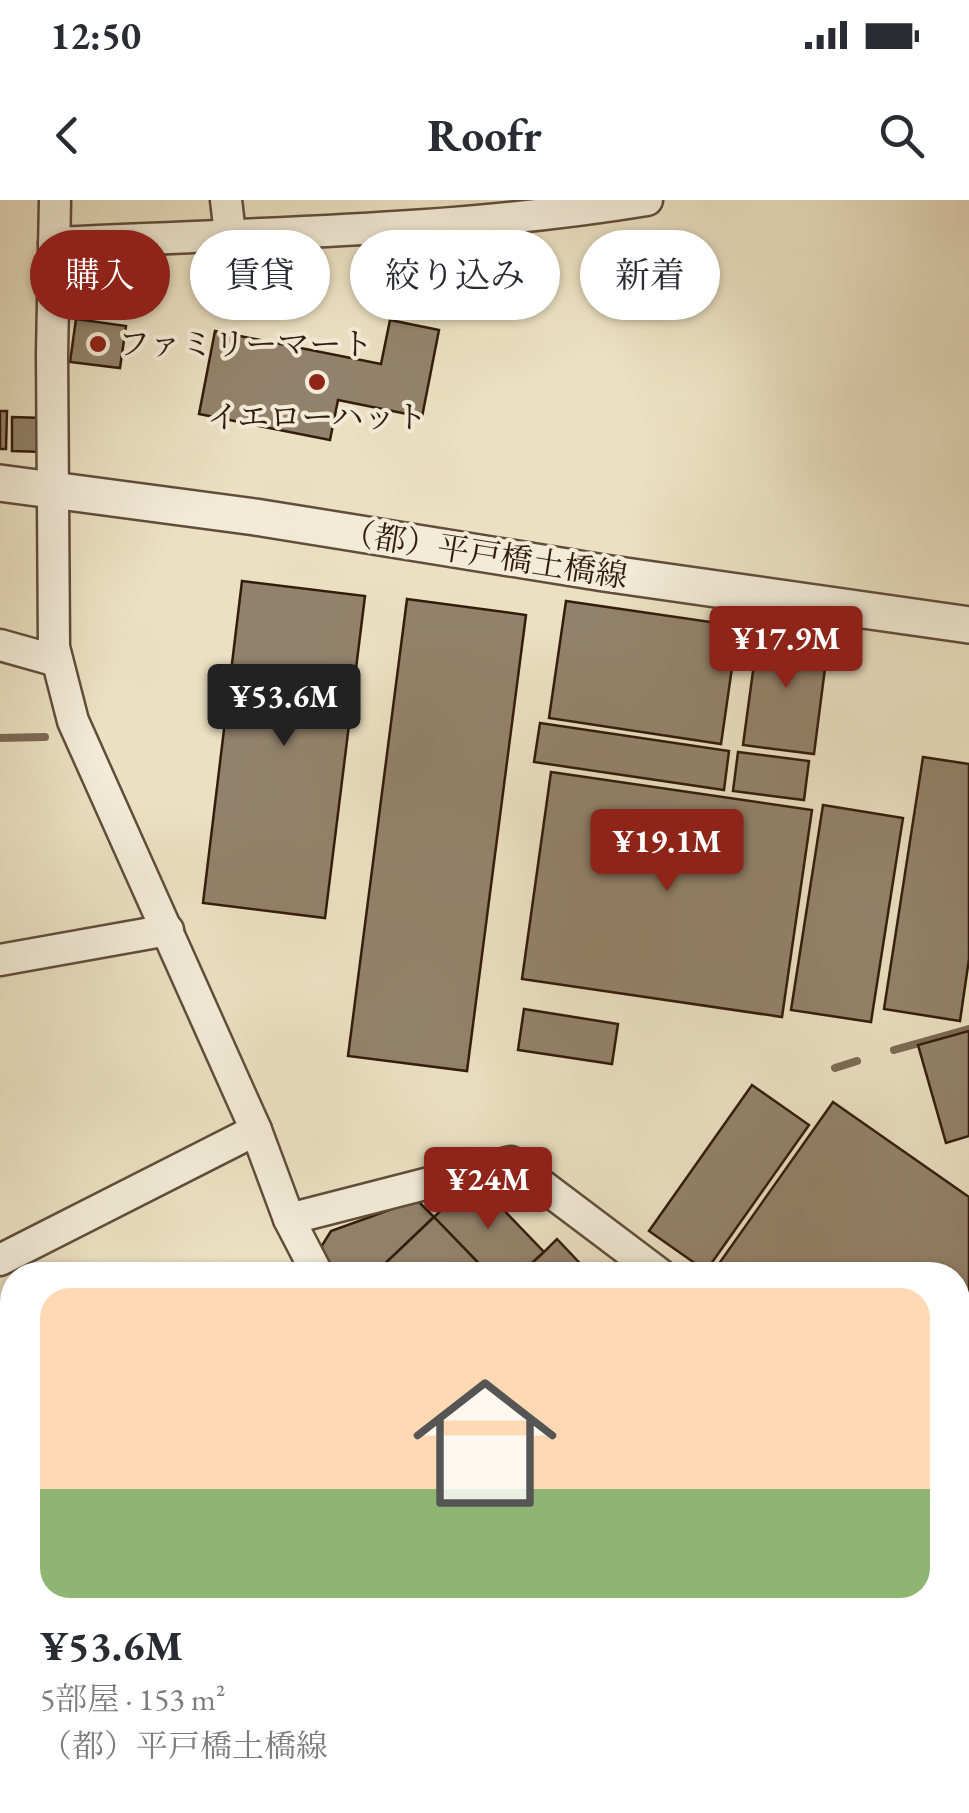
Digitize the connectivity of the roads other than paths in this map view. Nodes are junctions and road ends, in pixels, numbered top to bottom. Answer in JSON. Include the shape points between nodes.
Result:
{"nodes":[{"id":1,"x":55,"y":200,"type":"edge"},
{"id":2,"x":226,"y":200,"type":"edge"},
{"id":3,"x":648,"y":200,"type":"edge"},
{"id":4,"x":429,"y":213,"type":"edge"},
{"id":5,"x":54,"y":230,"type":"edge"},
{"id":6,"x":230,"y":230,"type":"edge"},
{"id":7,"x":268,"y":230,"type":"edge"},
{"id":8,"x":54,"y":320,"type":"edge"},
{"id":9,"x":0,"y":482,"type":"edge"},
{"id":10,"x":55,"y":489,"type":"junction"},
{"id":11,"x":969,"y":625,"type":"edge"},
{"id":12,"x":0,"y":645,"type":"edge"},
{"id":13,"x":57,"y":660,"type":"junction"},
{"id":14,"x":168,"y":930,"type":"junction"},
{"id":15,"x":0,"y":960,"type":"edge"},
{"id":16,"x":256,"y":1130,"type":"junction"},
{"id":17,"x":289,"y":1219,"type":"junction"},
{"id":18,"x":0,"y":1260,"type":"edge"},
{"id":19,"x":311,"y":1262,"type":"edge"},
{"id":20,"x":644,"y":1262,"type":"edge"}],
"edges":[{"from":1,"to":5,"type":"street"},
{"from":2,"to":6,"type":"street"},
{"from":3,"to":4,"type":"street","via":[[582,211]]},
{"from":4,"to":7,"type":"street"},
{"from":8,"to":10,"type":"street"},
{"from":9,"to":10,"type":"street","name":"（都）平戸橋土橋線"},
{"from":10,"to":11,"type":"street","name":"（都）平戸橋土橋線"},
{"from":10,"to":13,"type":"street"},
{"from":12,"to":13,"type":"street"},
{"from":13,"to":14,"type":"street","via":[[73,721]]},
{"from":14,"to":15,"type":"street"},
{"from":14,"to":16,"type":"street"},
{"from":16,"to":17,"type":"street"},
{"from":16,"to":18,"type":"street"},
{"from":17,"to":19,"type":"street"},
{"from":17,"to":20,"type":"street","via":[[511,1162]]}]}
